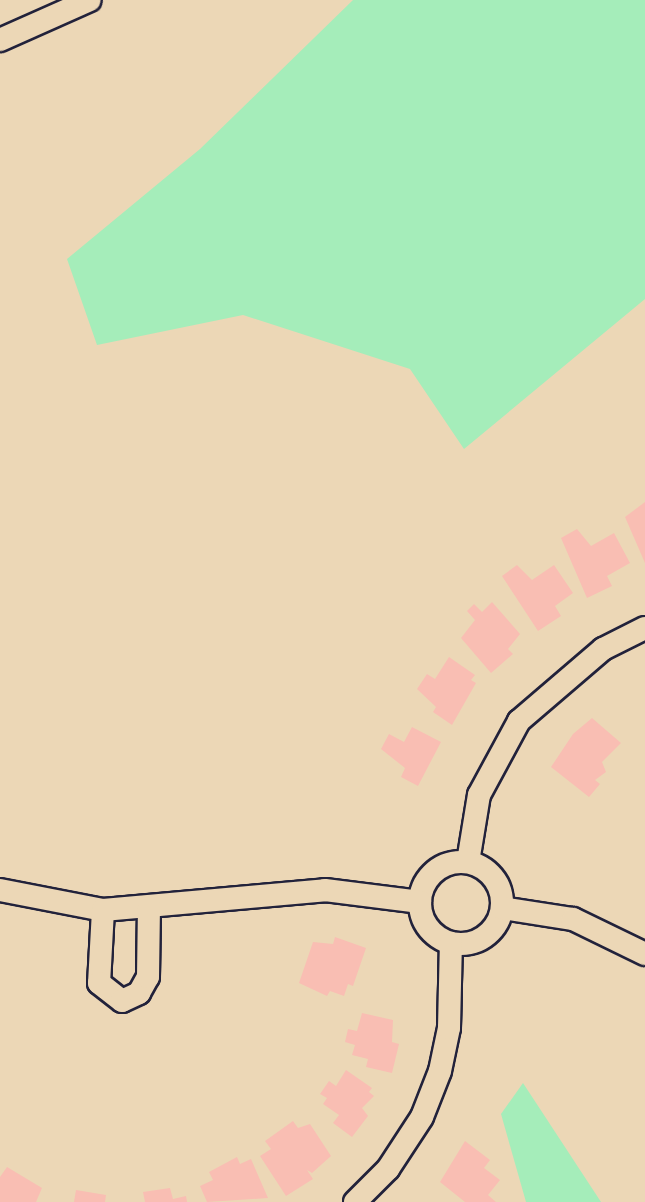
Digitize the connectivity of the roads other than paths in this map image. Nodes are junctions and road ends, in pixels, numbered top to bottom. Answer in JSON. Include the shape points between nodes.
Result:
{"nodes":[{"id":1,"x":90,"y":0,"type":"edge"},
{"id":2,"x":0,"y":40,"type":"edge"},
{"id":3,"x":645,"y":628,"type":"edge"},
{"id":4,"x":468,"y":862,"type":"junction"},
{"id":5,"x":0,"y":890,"type":"edge"},
{"id":6,"x":420,"y":902,"type":"junction"},
{"id":7,"x":149,"y":907,"type":"junction"},
{"id":8,"x":502,"y":908,"type":"junction"},
{"id":9,"x":103,"y":910,"type":"junction"},
{"id":10,"x":451,"y":943,"type":"junction"},
{"id":11,"x":645,"y":954,"type":"edge"},
{"id":12,"x":355,"y":1202,"type":"edge"}],
"edges":[{"from":1,"to":2,"type":"street"},
{"from":3,"to":4,"type":"street","via":[[603,649],[519,721],[479,795]]},
{"from":4,"to":6,"type":"street","via":[[440,868],[430,876]]},
{"from":4,"to":8,"type":"street","via":[[491,875]]},
{"from":5,"to":9,"type":"street"},
{"from":6,"to":7,"type":"street","via":[[325,890]]},
{"from":6,"to":10,"type":"street","via":[[428,928]]},
{"from":7,"to":9,"type":"street"},
{"from":7,"to":9,"type":"street","via":[[148,977],[139,993],[122,1001],[99,983]]},
{"from":8,"to":10,"type":"street","via":[[488,934],[464,944]]},
{"from":8,"to":11,"type":"street","via":[[573,919]]},
{"from":10,"to":12,"type":"street","via":[[449,1028],[440,1071],[422,1117],[388,1169]]}]}
